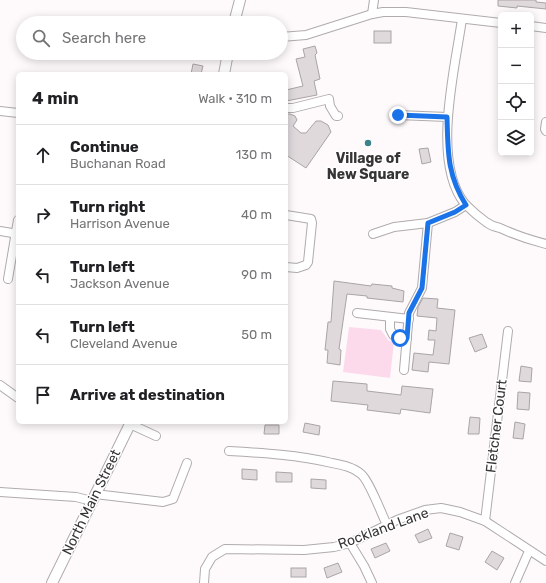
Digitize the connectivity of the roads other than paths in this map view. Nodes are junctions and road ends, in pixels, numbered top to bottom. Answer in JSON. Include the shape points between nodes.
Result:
{"nodes":[{"id":1,"x":240,"y":0,"type":"edge"},
{"id":2,"x":374,"y":0,"type":"edge"},
{"id":3,"x":372,"y":14,"type":"junction"},
{"id":4,"x":236,"y":16,"type":"edge"},
{"id":5,"x":462,"y":20,"type":"junction"},
{"id":6,"x":498,"y":23,"type":"edge"},
{"id":7,"x":534,"y":26,"type":"edge"},
{"id":8,"x":546,"y":28,"type":"edge"},
{"id":9,"x":288,"y":36,"type":"edge"},
{"id":10,"x":227,"y":60,"type":"edge"},
{"id":11,"x":224,"y":72,"type":"edge"},
{"id":12,"x":288,"y":108,"type":"edge"},
{"id":13,"x":0,"y":111,"type":"edge"},
{"id":14,"x":16,"y":113,"type":"edge"},
{"id":15,"x":398,"y":115,"type":"dead end"},
{"id":16,"x":338,"y":116,"type":"dead end"},
{"id":17,"x":447,"y":117,"type":"junction"},
{"id":18,"x":546,"y":122,"type":"edge"},
{"id":19,"x":546,"y":131,"type":"edge"},
{"id":20,"x":466,"y":205,"type":"junction"},
{"id":21,"x":288,"y":215,"type":"edge"},
{"id":22,"x":428,"y":223,"type":"junction"},
{"id":23,"x":0,"y":231,"type":"edge"},
{"id":24,"x":16,"y":234,"type":"edge"},
{"id":25,"x":373,"y":234,"type":"dead end"},
{"id":26,"x":16,"y":239,"type":"edge"},
{"id":27,"x":546,"y":244,"type":"edge"},
{"id":28,"x":288,"y":267,"type":"edge"},
{"id":29,"x":8,"y":279,"type":"dead end"},
{"id":30,"x":357,"y":313,"type":"dead end"},
{"id":31,"x":390,"y":317,"type":"junction"},
{"id":32,"x":409,"y":319,"type":"junction"},
{"id":33,"x":508,"y":331,"type":"dead end"},
{"id":34,"x":407,"y":338,"type":"junction"},
{"id":35,"x":404,"y":370,"type":"dead end"},
{"id":36,"x":0,"y":385,"type":"edge"},
{"id":37,"x":16,"y":397,"type":"edge"},
{"id":38,"x":130,"y":424,"type":"edge"},
{"id":39,"x":132,"y":424,"type":"edge"},
{"id":40,"x":156,"y":436,"type":"dead end"},
{"id":41,"x":229,"y":451,"type":"dead end"},
{"id":42,"x":187,"y":463,"type":"dead end"},
{"id":43,"x":0,"y":492,"type":"edge"},
{"id":44,"x":93,"y":498,"type":"junction"},
{"id":45,"x":485,"y":521,"type":"junction"},
{"id":46,"x":386,"y":525,"type":"junction"},
{"id":47,"x":350,"y":543,"type":"junction"},
{"id":48,"x":529,"y":551,"type":"junction"},
{"id":49,"x":546,"y":561,"type":"edge"},
{"id":50,"x":52,"y":583,"type":"edge"},
{"id":51,"x":204,"y":583,"type":"edge"},
{"id":52,"x":372,"y":583,"type":"edge"},
{"id":53,"x":515,"y":583,"type":"edge"}],
"edges":[{"from":1,"to":4,"type":"main road"},
{"from":2,"to":3,"type":"street"},
{"from":3,"to":5,"type":"street","via":[[406,12]]},
{"from":3,"to":9,"type":"street","via":[[306,35]]},
{"from":5,"to":6,"type":"street"},
{"from":5,"to":17,"type":"street"},
{"from":7,"to":8,"type":"street"},
{"from":10,"to":11,"type":"main road"},
{"from":12,"to":16,"type":"street","via":[[329,99],[330,106]]},
{"from":13,"to":14,"type":"street"},
{"from":15,"to":17,"type":"street"},
{"from":17,"to":20,"type":"street","via":[[451,172],[459,195]]},
{"from":18,"to":19,"type":"street"},
{"from":20,"to":22,"type":"street"},
{"from":20,"to":27,"type":"street","via":[[487,223]]},
{"from":21,"to":28,"type":"street","via":[[306,217],[312,222],[308,262],[303,267]]},
{"from":22,"to":25,"type":"street","via":[[394,227]]},
{"from":22,"to":32,"type":"street","via":[[422,288],[409,313]]},
{"from":23,"to":24,"type":"street"},
{"from":26,"to":29,"type":"street"},
{"from":30,"to":31,"type":"street"},
{"from":31,"to":32,"type":"street"},
{"from":31,"to":34,"type":"street","via":[[393,335]]},
{"from":32,"to":34,"type":"street"},
{"from":33,"to":45,"type":"street","name":"Fletcher Court"},
{"from":34,"to":35,"type":"street"},
{"from":36,"to":37,"type":"street"},
{"from":38,"to":44,"type":"main road","name":"North Main Street"},
{"from":39,"to":40,"type":"street"},
{"from":41,"to":46,"type":"street","via":[[278,454],[347,467],[361,474]]},
{"from":42,"to":44,"type":"street","via":[[173,499],[163,502],[140,498]]},
{"from":43,"to":44,"type":"street"},
{"from":44,"to":50,"type":"main road","name":"North Main Street"},
{"from":45,"to":46,"type":"street","name":"Rockland Lane","via":[[441,508],[425,510]]},
{"from":45,"to":48,"type":"street","name":"Rockland Lane"},
{"from":46,"to":47,"type":"street","name":"Rockland Lane"},
{"from":47,"to":51,"type":"street","name":"Rockland Lane","via":[[304,550],[225,549],[212,557],[205,570]]},
{"from":47,"to":52,"type":"street"},
{"from":48,"to":49,"type":"street","name":"Rockland Lane"},
{"from":48,"to":53,"type":"street"}]}
